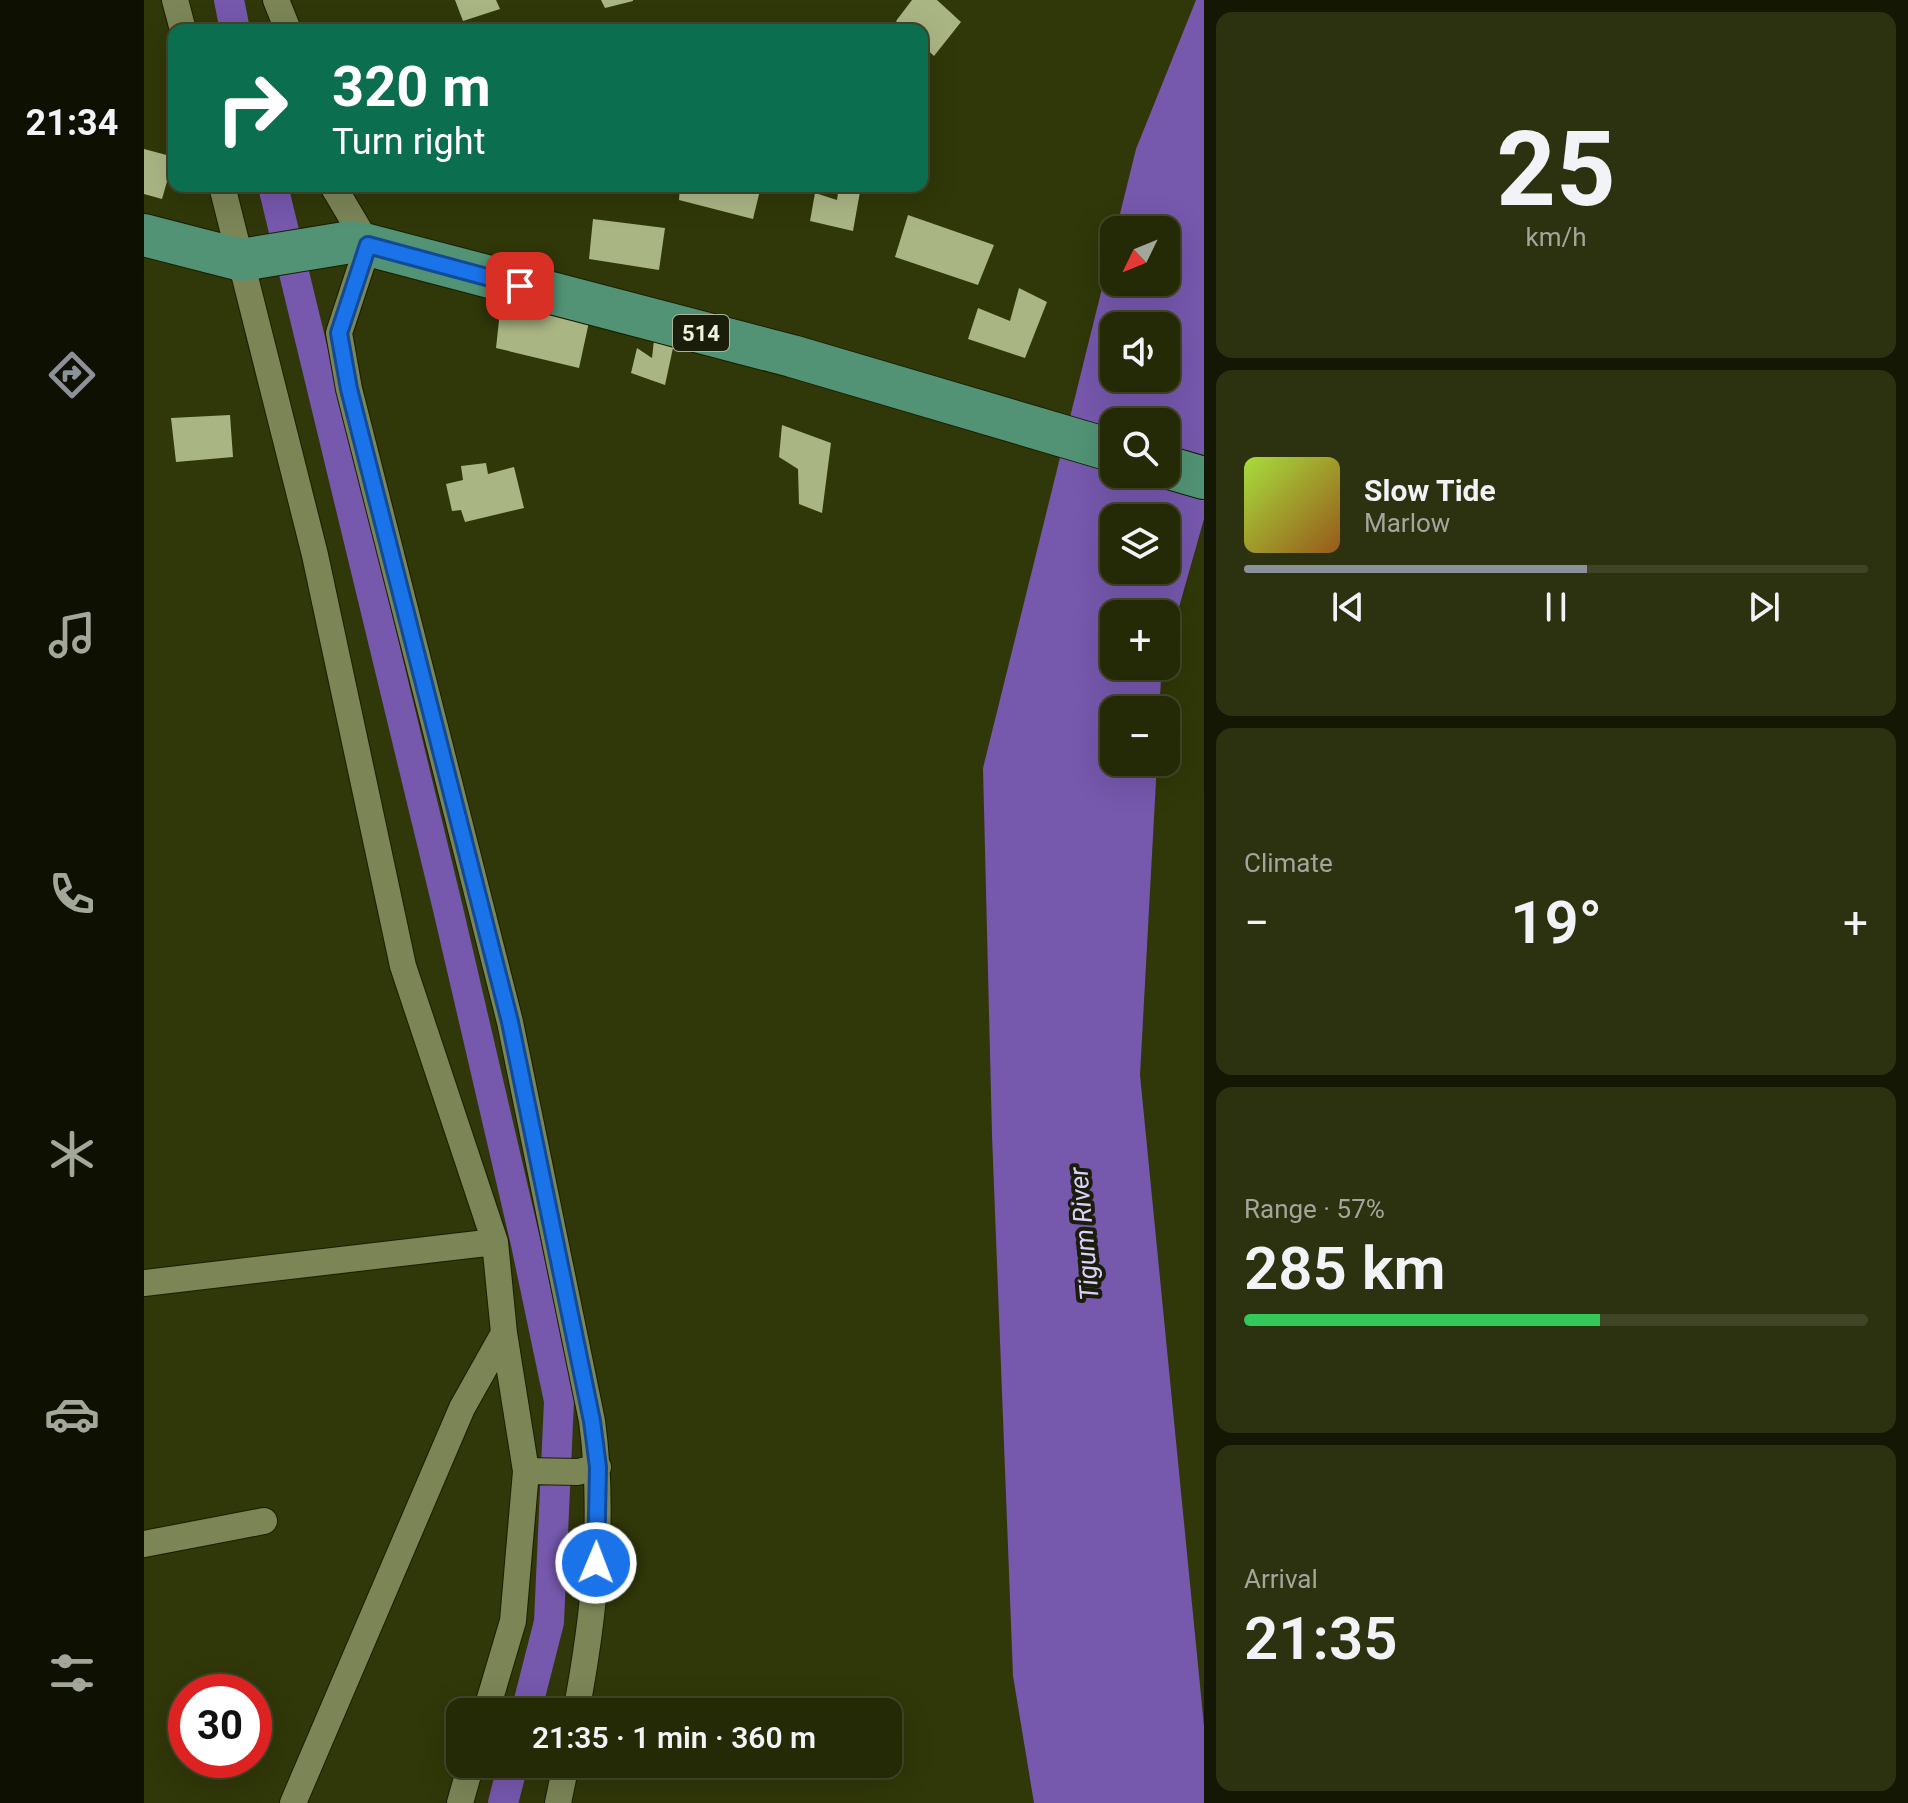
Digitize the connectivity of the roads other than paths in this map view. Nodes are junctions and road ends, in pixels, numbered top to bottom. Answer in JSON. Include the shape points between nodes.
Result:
{"nodes":[{"id":1,"x":175,"y":0,"type":"edge"},
{"id":2,"x":276,"y":0,"type":"edge"},
{"id":3,"x":181,"y":24,"type":"edge"},
{"id":4,"x":286,"y":24,"type":"edge"},
{"id":5,"x":224,"y":192,"type":"edge"},
{"id":6,"x":336,"y":192,"type":"edge"},
{"id":7,"x":144,"y":235,"type":"edge"},
{"id":8,"x":360,"y":244,"type":"junction"},
{"id":9,"x":246,"y":259,"type":"junction"},
{"id":10,"x":1100,"y":447,"type":"edge"},
{"id":11,"x":1180,"y":471,"type":"edge"},
{"id":12,"x":1204,"y":478,"type":"edge"},
{"id":13,"x":495,"y":1242,"type":"junction"},
{"id":14,"x":144,"y":1283,"type":"edge"},
{"id":15,"x":504,"y":1333,"type":"junction"},
{"id":16,"x":588,"y":1469,"type":"junction"},
{"id":17,"x":531,"y":1471,"type":"junction"},
{"id":18,"x":264,"y":1521,"type":"dead end"},
{"id":19,"x":144,"y":1544,"type":"edge"},
{"id":20,"x":490,"y":1698,"type":"edge"},
{"id":21,"x":578,"y":1698,"type":"edge"},
{"id":22,"x":467,"y":1778,"type":"edge"},
{"id":23,"x":563,"y":1778,"type":"edge"},
{"id":24,"x":293,"y":1803,"type":"edge"},
{"id":25,"x":460,"y":1803,"type":"edge"},
{"id":26,"x":558,"y":1803,"type":"edge"}],
"edges":[{"from":1,"to":3,"type":"street"},
{"from":2,"to":4,"type":"street"},
{"from":5,"to":9,"type":"street"},
{"from":6,"to":8,"type":"street"},
{"from":7,"to":9,"type":"main road","number":"514"},
{"from":8,"to":9,"type":"main road","number":"514"},
{"from":8,"to":10,"type":"main road","number":"514","via":[[792,356]]},
{"from":8,"to":16,"type":"street","via":[[339,333],[349,389],[510,1022]]},
{"from":9,"to":13,"type":"street","via":[[403,966]]},
{"from":11,"to":12,"type":"main road"},
{"from":13,"to":14,"type":"street"},
{"from":13,"to":15,"type":"street"},
{"from":15,"to":17,"type":"street"},
{"from":15,"to":24,"type":"street","via":[[462,1408]]},
{"from":16,"to":17,"type":"street"},
{"from":16,"to":21,"type":"street","via":[[596,1563]]},
{"from":17,"to":20,"type":"street","via":[[513,1621]]},
{"from":18,"to":19,"type":"street"},
{"from":22,"to":25,"type":"street"},
{"from":23,"to":26,"type":"street"}]}
